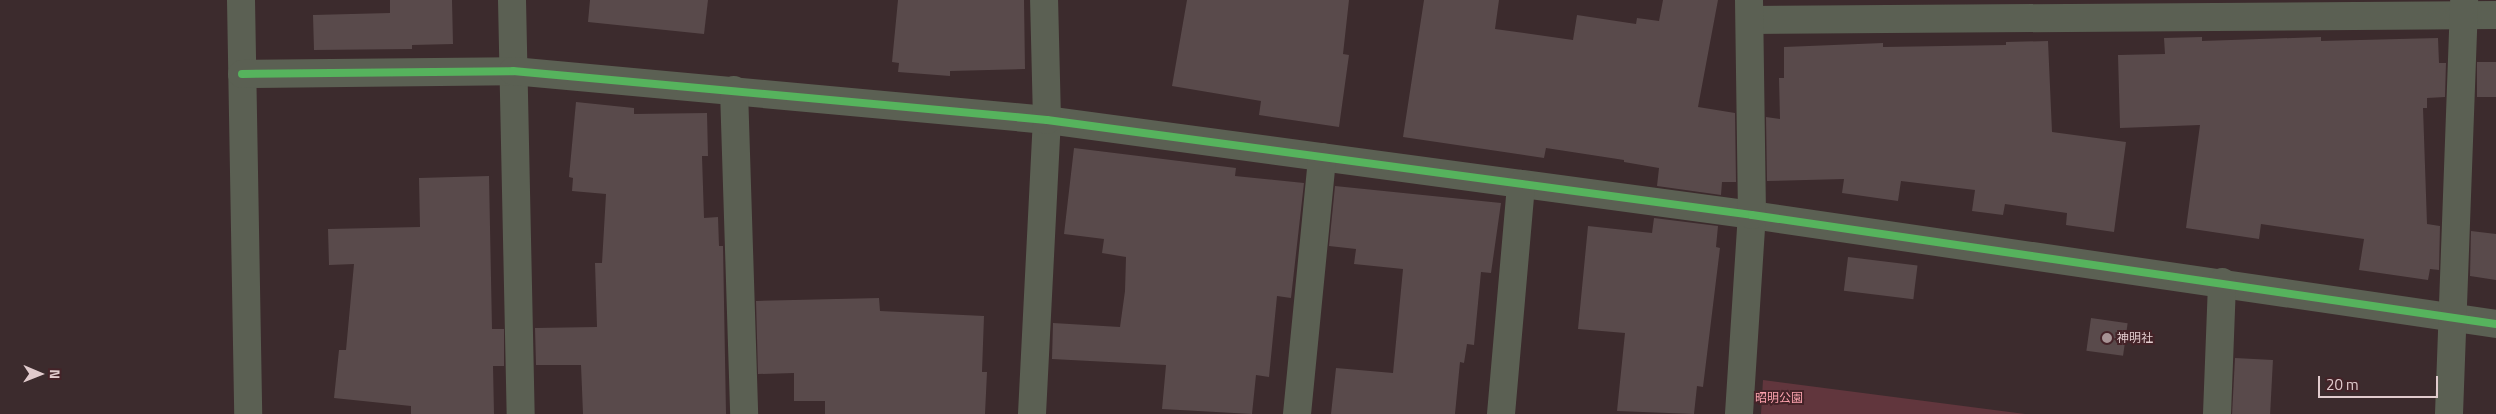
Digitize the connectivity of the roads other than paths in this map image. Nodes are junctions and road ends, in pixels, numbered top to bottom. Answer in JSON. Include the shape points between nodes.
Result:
{"nodes":[{"id":1,"x":241,"y":0,"type":"edge"},
{"id":2,"x":512,"y":0,"type":"edge"},
{"id":3,"x":1044,"y":0,"type":"edge"},
{"id":4,"x":2464,"y":8,"type":"edge"},
{"id":5,"x":1750,"y":10,"type":"edge"},
{"id":6,"x":2496,"y":15,"type":"edge"},
{"id":7,"x":514,"y":71,"type":"junction"},
{"id":8,"x":242,"y":74,"type":"junction"},
{"id":9,"x":734,"y":90,"type":"junction"},
{"id":10,"x":1047,"y":120,"type":"junction"},
{"id":11,"x":1322,"y":157,"type":"junction"},
{"id":12,"x":1521,"y":184,"type":"junction"},
{"id":13,"x":1752,"y":215,"type":"junction"},
{"id":14,"x":2222,"y":282,"type":"junction"},
{"id":15,"x":2452,"y":316,"type":"junction"},
{"id":16,"x":2496,"y":324,"type":"edge"},
{"id":17,"x":248,"y":414,"type":"edge"},
{"id":18,"x":521,"y":414,"type":"edge"},
{"id":19,"x":744,"y":414,"type":"edge"},
{"id":20,"x":1032,"y":414,"type":"edge"},
{"id":21,"x":1297,"y":414,"type":"edge"},
{"id":22,"x":1501,"y":414,"type":"edge"},
{"id":23,"x":1739,"y":414,"type":"edge"},
{"id":24,"x":2217,"y":414,"type":"edge"},
{"id":25,"x":2448,"y":414,"type":"edge"}],
"edges":[{"from":1,"to":8,"type":"street"},
{"from":2,"to":7,"type":"street"},
{"from":3,"to":10,"type":"street"},
{"from":4,"to":5,"type":"street"},
{"from":4,"to":6,"type":"street"},
{"from":4,"to":15,"type":"street"},
{"from":5,"to":13,"type":"street"},
{"from":7,"to":8,"type":"street"},
{"from":7,"to":9,"type":"street"},
{"from":7,"to":18,"type":"street"},
{"from":8,"to":17,"type":"street"},
{"from":9,"to":10,"type":"street"},
{"from":9,"to":19,"type":"street"},
{"from":10,"to":11,"type":"street"},
{"from":10,"to":20,"type":"street"},
{"from":11,"to":12,"type":"street"},
{"from":11,"to":21,"type":"street"},
{"from":12,"to":13,"type":"street"},
{"from":12,"to":22,"type":"street"},
{"from":13,"to":14,"type":"street"},
{"from":13,"to":23,"type":"street"},
{"from":14,"to":15,"type":"street"},
{"from":14,"to":24,"type":"street"},
{"from":15,"to":16,"type":"street"},
{"from":15,"to":25,"type":"street"}]}
